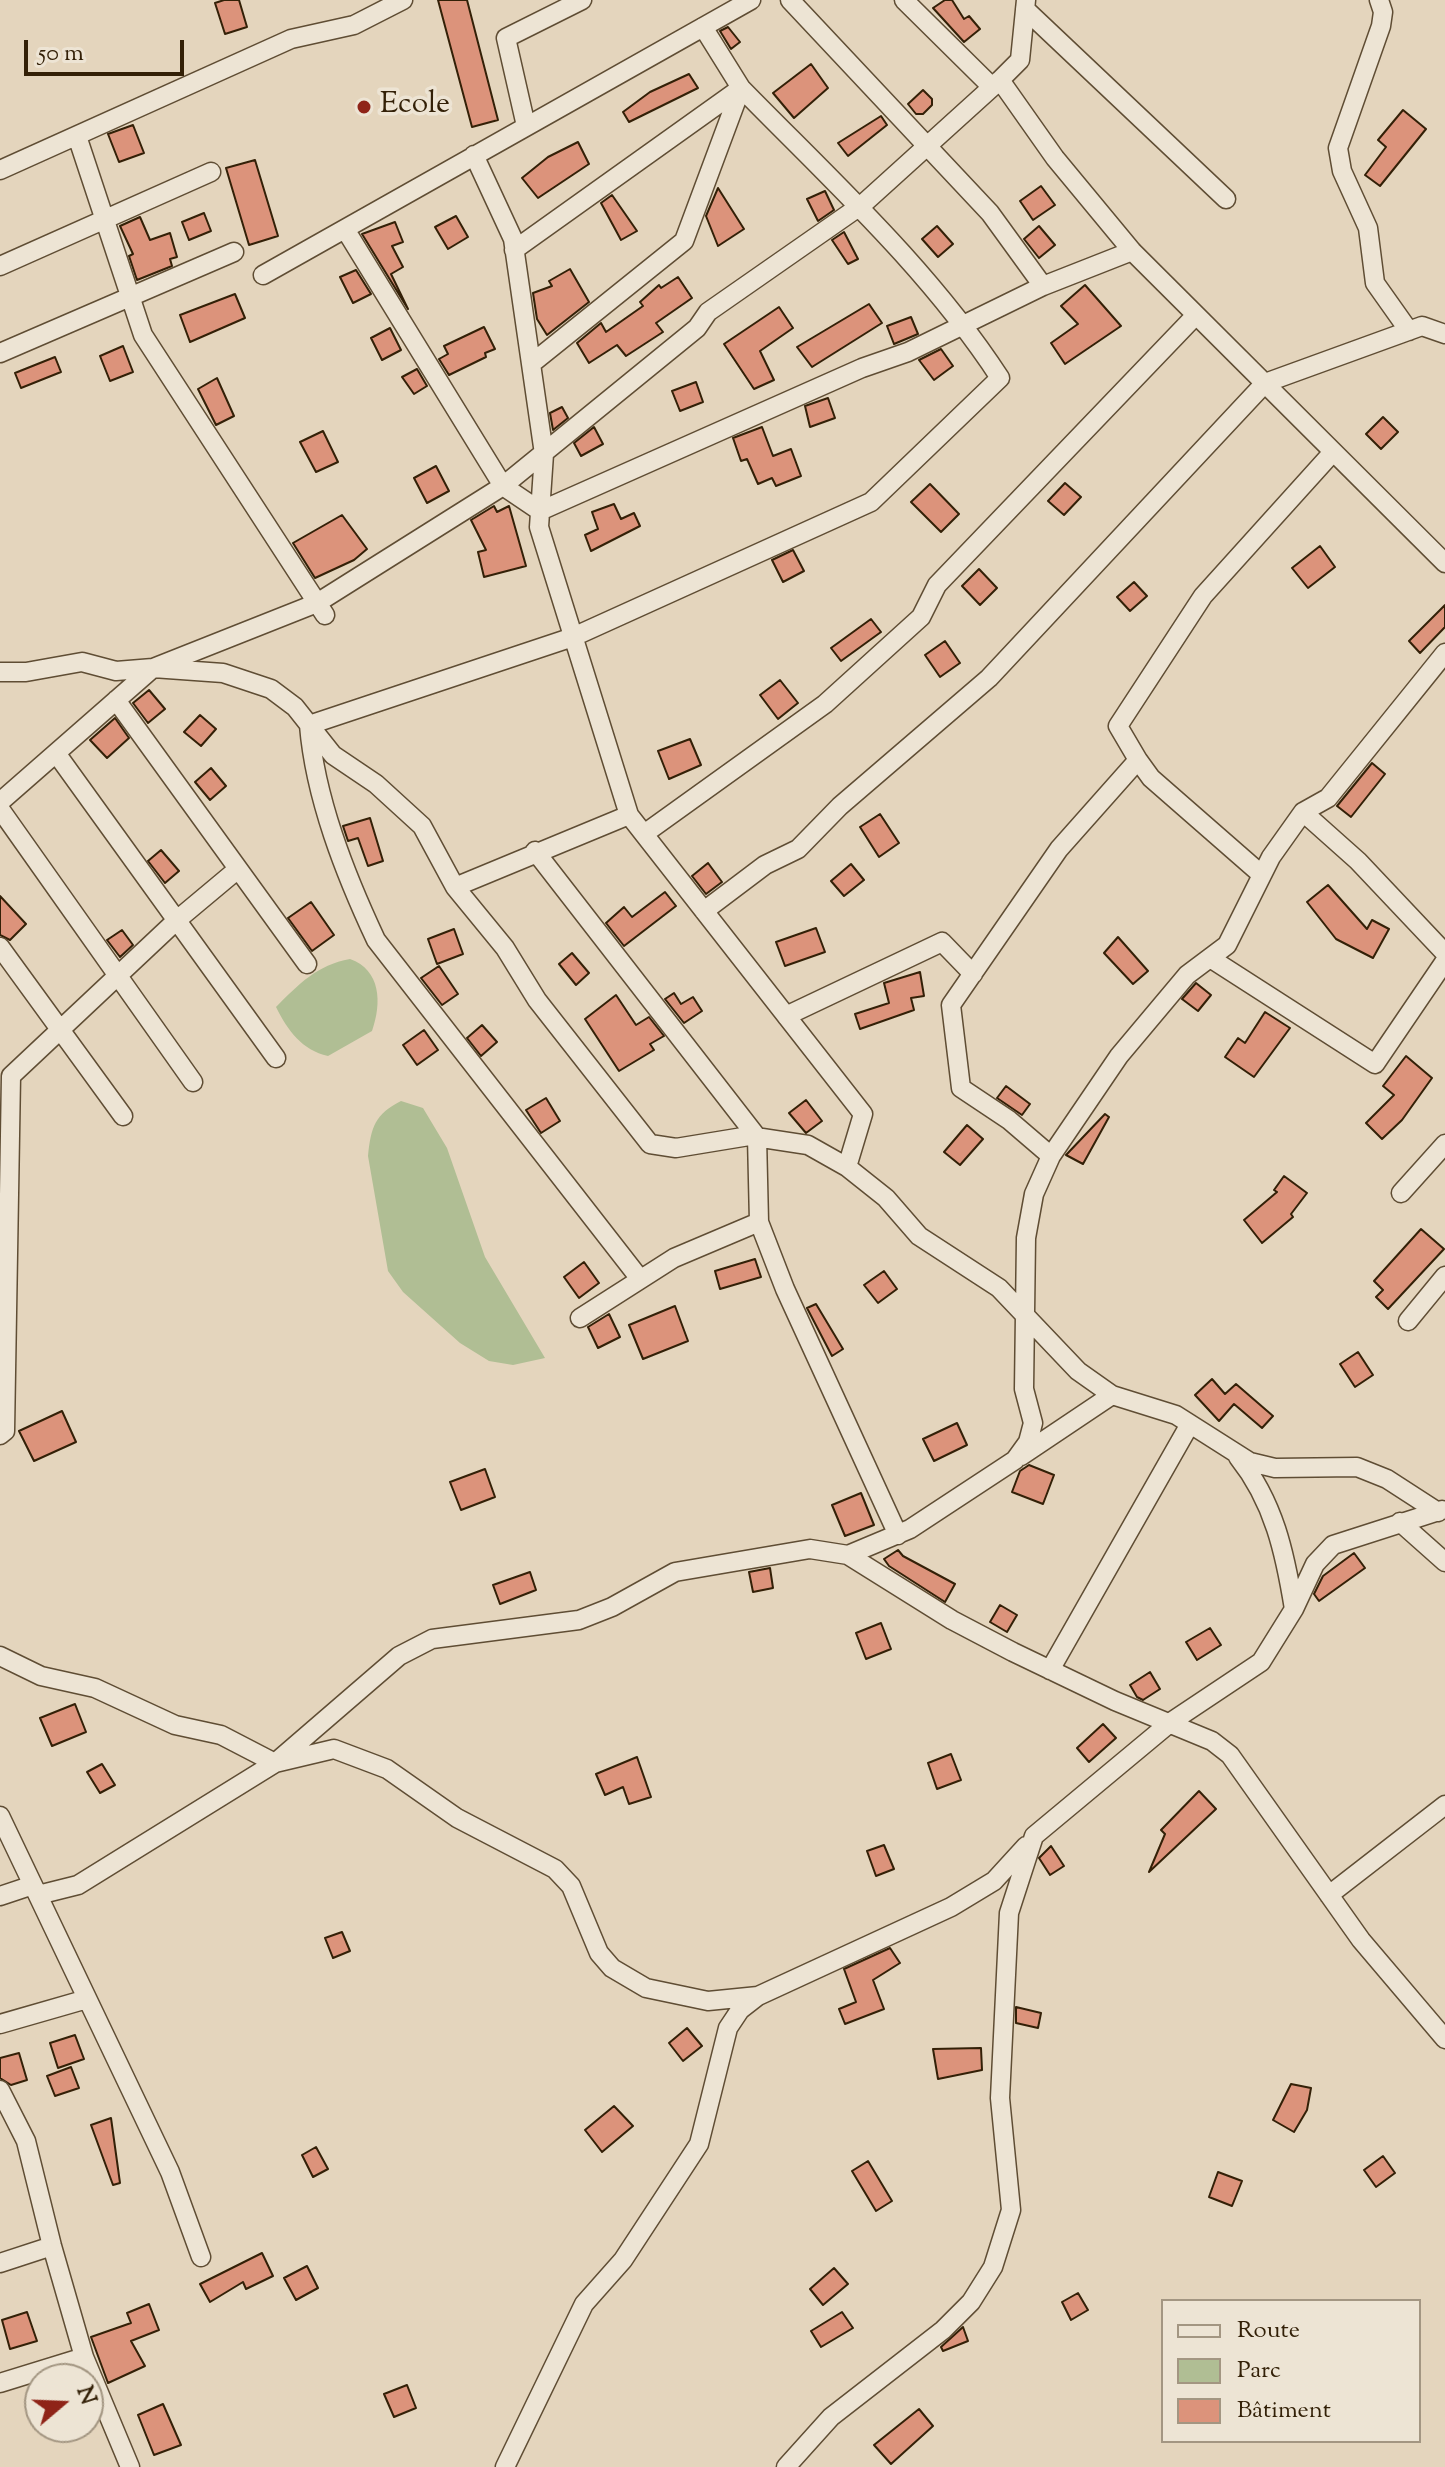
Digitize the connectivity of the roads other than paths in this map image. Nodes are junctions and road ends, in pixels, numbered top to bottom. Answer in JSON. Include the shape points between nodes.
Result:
{"nodes":[{"id":1,"x":403,"y":0,"type":"edge"},
{"id":2,"x":582,"y":0,"type":"edge"},
{"id":3,"x":751,"y":0,"type":"edge"},
{"id":4,"x":790,"y":0,"type":"edge"},
{"id":5,"x":904,"y":0,"type":"edge"},
{"id":6,"x":1379,"y":0,"type":"edge"},
{"id":7,"x":1025,"y":4,"type":"edge"},
{"id":8,"x":703,"y":27,"type":"junction"},
{"id":9,"x":996,"y":84,"type":"junction"},
{"id":10,"x":741,"y":88,"type":"junction"},
{"id":11,"x":526,"y":126,"type":"junction"},
{"id":12,"x":77,"y":136,"type":"junction"},
{"id":13,"x":927,"y":146,"type":"junction"},
{"id":14,"x":474,"y":155,"type":"junction"},
{"id":15,"x":0,"y":170,"type":"edge"},
{"id":16,"x":211,"y":172,"type":"dead end"},
{"id":17,"x":1226,"y":199,"type":"dead end"},
{"id":18,"x":857,"y":207,"type":"junction"},
{"id":19,"x":104,"y":219,"type":"junction"},
{"id":20,"x":345,"y":229,"type":"junction"},
{"id":21,"x":514,"y":250,"type":"junction"},
{"id":22,"x":1132,"y":251,"type":"junction"},
{"id":23,"x":234,"y":252,"type":"dead end"},
{"id":24,"x":0,"y":266,"type":"edge"},
{"id":25,"x":263,"y":275,"type":"dead end"},
{"id":26,"x":1043,"y":286,"type":"junction"},
{"id":27,"x":130,"y":296,"type":"junction"},
{"id":28,"x":1196,"y":315,"type":"junction"},
{"id":29,"x":965,"y":324,"type":"junction"},
{"id":30,"x":1409,"y":331,"type":"junction"},
{"id":31,"x":1445,"y":334,"type":"edge"},
{"id":32,"x":0,"y":353,"type":"edge"},
{"id":33,"x":531,"y":364,"type":"junction"},
{"id":34,"x":1265,"y":383,"type":"junction"},
{"id":35,"x":1333,"y":452,"type":"junction"},
{"id":36,"x":544,"y":454,"type":"junction"},
{"id":37,"x":503,"y":486,"type":"junction"},
{"id":38,"x":540,"y":511,"type":"junction"},
{"id":39,"x":1445,"y":563,"type":"edge"},
{"id":40,"x":321,"y":609,"type":"junction"},
{"id":41,"x":573,"y":637,"type":"junction"},
{"id":42,"x":1445,"y":653,"type":"edge"},
{"id":43,"x":153,"y":668,"type":"junction"},
{"id":44,"x":0,"y":672,"type":"edge"},
{"id":45,"x":116,"y":700,"type":"junction"},
{"id":46,"x":309,"y":725,"type":"junction"},
{"id":47,"x":56,"y":753,"type":"junction"},
{"id":48,"x":1138,"y":760,"type":"junction"},
{"id":49,"x":0,"y":802,"type":"edge"},
{"id":50,"x":0,"y":809,"type":"edge"},
{"id":51,"x":1303,"y":812,"type":"junction"},
{"id":52,"x":629,"y":815,"type":"junction"},
{"id":53,"x":644,"y":834,"type":"junction"},
{"id":54,"x":535,"y":851,"type":"junction"},
{"id":55,"x":238,"y":869,"type":"junction"},
{"id":56,"x":1262,"y":875,"type":"junction"},
{"id":57,"x":455,"y":887,"type":"junction"},
{"id":58,"x":704,"y":911,"type":"junction"},
{"id":59,"x":177,"y":920,"type":"junction"},
{"id":60,"x":0,"y":947,"type":"edge"},
{"id":61,"x":1445,"y":953,"type":"edge"},
{"id":62,"x":1210,"y":958,"type":"junction"},
{"id":63,"x":1445,"y":961,"type":"edge"},
{"id":64,"x":307,"y":964,"type":"dead end"},
{"id":65,"x":973,"y":974,"type":"junction"},
{"id":66,"x":119,"y":977,"type":"junction"},
{"id":67,"x":786,"y":1016,"type":"junction"},
{"id":68,"x":61,"y":1031,"type":"junction"},
{"id":69,"x":276,"y":1058,"type":"dead end"},
{"id":70,"x":193,"y":1082,"type":"dead end"},
{"id":71,"x":123,"y":1116,"type":"dead end"},
{"id":72,"x":757,"y":1137,"type":"junction"},
{"id":73,"x":1445,"y":1144,"type":"edge"},
{"id":74,"x":1051,"y":1156,"type":"junction"},
{"id":75,"x":847,"y":1167,"type":"junction"},
{"id":76,"x":4,"y":1193,"type":"edge"},
{"id":77,"x":1401,"y":1193,"type":"dead end"},
{"id":78,"x":759,"y":1222,"type":"junction"},
{"id":79,"x":1445,"y":1276,"type":"edge"},
{"id":80,"x":640,"y":1279,"type":"junction"},
{"id":81,"x":1026,"y":1313,"type":"junction"},
{"id":82,"x":4,"y":1317,"type":"edge"},
{"id":83,"x":580,"y":1318,"type":"dead end"},
{"id":84,"x":1408,"y":1321,"type":"dead end"},
{"id":85,"x":1112,"y":1395,"type":"junction"},
{"id":86,"x":1190,"y":1424,"type":"junction"},
{"id":87,"x":0,"y":1435,"type":"edge"},
{"id":88,"x":1234,"y":1451,"type":"junction"},
{"id":89,"x":1015,"y":1460,"type":"junction"},
{"id":90,"x":1441,"y":1511,"type":"edge"},
{"id":91,"x":1400,"y":1522,"type":"junction"},
{"id":92,"x":898,"y":1535,"type":"junction"},
{"id":93,"x":848,"y":1555,"type":"junction"},
{"id":94,"x":1445,"y":1562,"type":"edge"},
{"id":95,"x":1294,"y":1609,"type":"junction"},
{"id":96,"x":0,"y":1656,"type":"edge"},
{"id":97,"x":1050,"y":1670,"type":"junction"},
{"id":98,"x":1171,"y":1722,"type":"junction"},
{"id":99,"x":275,"y":1763,"type":"junction"},
{"id":100,"x":1445,"y":1805,"type":"edge"},
{"id":101,"x":0,"y":1816,"type":"edge"},
{"id":102,"x":1034,"y":1836,"type":"junction"},
{"id":103,"x":35,"y":1890,"type":"junction"},
{"id":104,"x":1329,"y":1895,"type":"junction"},
{"id":105,"x":0,"y":1896,"type":"edge"},
{"id":106,"x":758,"y":1996,"type":"junction"},
{"id":107,"x":87,"y":1999,"type":"junction"},
{"id":108,"x":0,"y":2024,"type":"edge"},
{"id":109,"x":1445,"y":2039,"type":"edge"},
{"id":110,"x":0,"y":2090,"type":"edge"},
{"id":111,"x":52,"y":2246,"type":"junction"},
{"id":112,"x":201,"y":2257,"type":"dead end"},
{"id":113,"x":0,"y":2263,"type":"edge"},
{"id":114,"x":84,"y":2357,"type":"junction"},
{"id":115,"x":0,"y":2383,"type":"edge"},
{"id":116,"x":125,"y":2466,"type":"edge"},
{"id":117,"x":505,"y":2467,"type":"edge"},
{"id":118,"x":786,"y":2467,"type":"edge"}],
"edges":[{"from":1,"to":12,"type":"street","via":[[354,25],[291,39]]},
{"from":2,"to":11,"type":"street","via":[[506,38]]},
{"from":3,"to":8,"type":"street"},
{"from":4,"to":13,"type":"street"},
{"from":5,"to":9,"type":"street"},
{"from":6,"to":30,"type":"street","via":[[1381,26],[1338,148],[1342,171],[1368,228],[1375,283]]},
{"from":7,"to":9,"type":"street","via":[[1020,60]]},
{"from":7,"to":17,"type":"street"},
{"from":8,"to":10,"type":"street"},
{"from":8,"to":11,"type":"street"},
{"from":9,"to":13,"type":"street"},
{"from":9,"to":22,"type":"street"},
{"from":10,"to":18,"type":"street"},
{"from":10,"to":21,"type":"street"},
{"from":10,"to":33,"type":"street","via":[[684,241]]},
{"from":11,"to":14,"type":"street"},
{"from":12,"to":15,"type":"street"},
{"from":12,"to":19,"type":"street"},
{"from":13,"to":18,"type":"street"},
{"from":13,"to":26,"type":"street","via":[[990,213]]},
{"from":14,"to":20,"type":"street"},
{"from":14,"to":21,"type":"street"},
{"from":16,"to":19,"type":"street"},
{"from":18,"to":29,"type":"street"},
{"from":18,"to":36,"type":"street","via":[[708,312],[697,328]]},
{"from":19,"to":24,"type":"street"},
{"from":19,"to":27,"type":"street"},
{"from":20,"to":25,"type":"street"},
{"from":20,"to":37,"type":"street"},
{"from":21,"to":33,"type":"street"},
{"from":22,"to":26,"type":"street"},
{"from":22,"to":28,"type":"street"},
{"from":23,"to":27,"type":"street"},
{"from":26,"to":29,"type":"street"},
{"from":27,"to":32,"type":"street"},
{"from":27,"to":40,"type":"street","via":[[143,335]]},
{"from":28,"to":34,"type":"street"},
{"from":28,"to":53,"type":"street","via":[[937,585],[921,617],[825,704]]},
{"from":29,"to":38,"type":"street"},
{"from":29,"to":41,"type":"street","via":[[1000,378],[871,502]]},
{"from":30,"to":31,"type":"street","via":[[1422,326]]},
{"from":30,"to":34,"type":"street"},
{"from":33,"to":36,"type":"street"},
{"from":34,"to":35,"type":"street"},
{"from":34,"to":58,"type":"street","via":[[989,678],[840,806],[798,849],[765,865]]},
{"from":35,"to":39,"type":"street"},
{"from":35,"to":48,"type":"street","via":[[1203,596],[1118,726]]},
{"from":36,"to":37,"type":"street"},
{"from":36,"to":38,"type":"street"},
{"from":37,"to":38,"type":"street"},
{"from":37,"to":40,"type":"street"},
{"from":38,"to":41,"type":"street","via":[[539,527]]},
{"from":40,"to":43,"type":"street"},
{"from":41,"to":46,"type":"street"},
{"from":41,"to":52,"type":"street"},
{"from":42,"to":51,"type":"street","via":[[1328,798]]},
{"from":43,"to":44,"type":"street","via":[[116,671],[82,662]]},
{"from":43,"to":45,"type":"street"},
{"from":43,"to":46,"type":"street","via":[[223,673],[271,689]]},
{"from":45,"to":47,"type":"street"},
{"from":45,"to":55,"type":"street"},
{"from":46,"to":57,"type":"street","via":[[333,755],[376,784],[422,826]]},
{"from":46,"to":80,"type":"street","via":[[312,763],[354,895],[376,940]]},
{"from":47,"to":49,"type":"street"},
{"from":47,"to":59,"type":"street"},
{"from":48,"to":56,"type":"street","via":[[1151,778]]},
{"from":48,"to":65,"type":"street","via":[[1059,849]]},
{"from":50,"to":66,"type":"street"},
{"from":51,"to":56,"type":"street"},
{"from":51,"to":61,"type":"street"},
{"from":52,"to":53,"type":"street"},
{"from":52,"to":54,"type":"street"},
{"from":53,"to":58,"type":"street"},
{"from":54,"to":57,"type":"street"},
{"from":54,"to":72,"type":"street"},
{"from":55,"to":59,"type":"street"},
{"from":55,"to":64,"type":"street"},
{"from":56,"to":62,"type":"street","via":[[1227,945]]},
{"from":57,"to":72,"type":"street","via":[[650,1144],[676,1148]]},
{"from":58,"to":67,"type":"street"},
{"from":59,"to":66,"type":"street"},
{"from":59,"to":69,"type":"street"},
{"from":60,"to":68,"type":"street"},
{"from":62,"to":63,"type":"street","via":[[1375,1064]]},
{"from":62,"to":74,"type":"street","via":[[1187,975],[1119,1056]]},
{"from":65,"to":67,"type":"street","via":[[942,942]]},
{"from":65,"to":74,"type":"street","via":[[951,1005],[961,1088]]},
{"from":66,"to":68,"type":"street"},
{"from":66,"to":70,"type":"street"},
{"from":67,"to":75,"type":"street","via":[[863,1114]]},
{"from":68,"to":71,"type":"street"},
{"from":68,"to":76,"type":"street","via":[[11,1076]]},
{"from":72,"to":75,"type":"street","via":[[808,1145]]},
{"from":72,"to":78,"type":"street"},
{"from":73,"to":77,"type":"street"},
{"from":74,"to":81,"type":"street","via":[[1034,1194],[1026,1238]]},
{"from":75,"to":81,"type":"street","via":[[886,1198],[919,1236],[999,1288]]},
{"from":76,"to":82,"type":"street"},
{"from":78,"to":80,"type":"street","via":[[674,1258]]},
{"from":78,"to":92,"type":"street"},
{"from":79,"to":84,"type":"street"},
{"from":80,"to":83,"type":"street"},
{"from":81,"to":85,"type":"street","via":[[1078,1371]]},
{"from":81,"to":89,"type":"street","via":[[1024,1389],[1033,1423]]},
{"from":82,"to":87,"type":"street","via":[[5,1431]]},
{"from":85,"to":86,"type":"street"},
{"from":85,"to":89,"type":"street"},
{"from":86,"to":88,"type":"street"},
{"from":86,"to":97,"type":"street"},
{"from":88,"to":90,"type":"street","via":[[1250,1462],[1275,1468],[1357,1467]]},
{"from":88,"to":95,"type":"street","via":[[1258,1482],[1284,1547]]},
{"from":89,"to":92,"type":"street"},
{"from":90,"to":91,"type":"street"},
{"from":91,"to":94,"type":"street"},
{"from":91,"to":95,"type":"street","via":[[1333,1545],[1315,1564]]},
{"from":92,"to":93,"type":"street"},
{"from":93,"to":97,"type":"street","via":[[952,1620]]},
{"from":93,"to":99,"type":"street","via":[[810,1549],[675,1572],[579,1620],[432,1639],[399,1656]]},
{"from":95,"to":98,"type":"street","via":[[1261,1662]]},
{"from":96,"to":99,"type":"street","via":[[41,1676],[95,1688],[175,1725],[221,1735]]},
{"from":97,"to":98,"type":"street"},
{"from":98,"to":102,"type":"street"},
{"from":98,"to":104,"type":"street","via":[[1230,1755]]},
{"from":99,"to":103,"type":"street","via":[[78,1885]]},
{"from":99,"to":106,"type":"street","via":[[334,1749],[387,1769],[457,1818],[555,1869],[571,1886],[599,1953],[612,1968],[646,1988],[708,2001]]},
{"from":100,"to":104,"type":"street"},
{"from":101,"to":103,"type":"street"},
{"from":102,"to":106,"type":"street","via":[[994,1881],[951,1907]]},
{"from":102,"to":118,"type":"street","via":[[1009,1913],[1000,2098],[1011,2210],[993,2267],[952,2321],[831,2417]]},
{"from":103,"to":105,"type":"street"},
{"from":103,"to":107,"type":"street"},
{"from":104,"to":109,"type":"street"},
{"from":106,"to":117,"type":"street","via":[[728,2028],[699,2144],[623,2260],[584,2304]]},
{"from":107,"to":108,"type":"street"},
{"from":107,"to":112,"type":"street","via":[[170,2172]]},
{"from":110,"to":111,"type":"street","via":[[26,2141]]},
{"from":111,"to":113,"type":"street"},
{"from":111,"to":114,"type":"street"},
{"from":114,"to":115,"type":"street"},
{"from":114,"to":116,"type":"street"}]}
